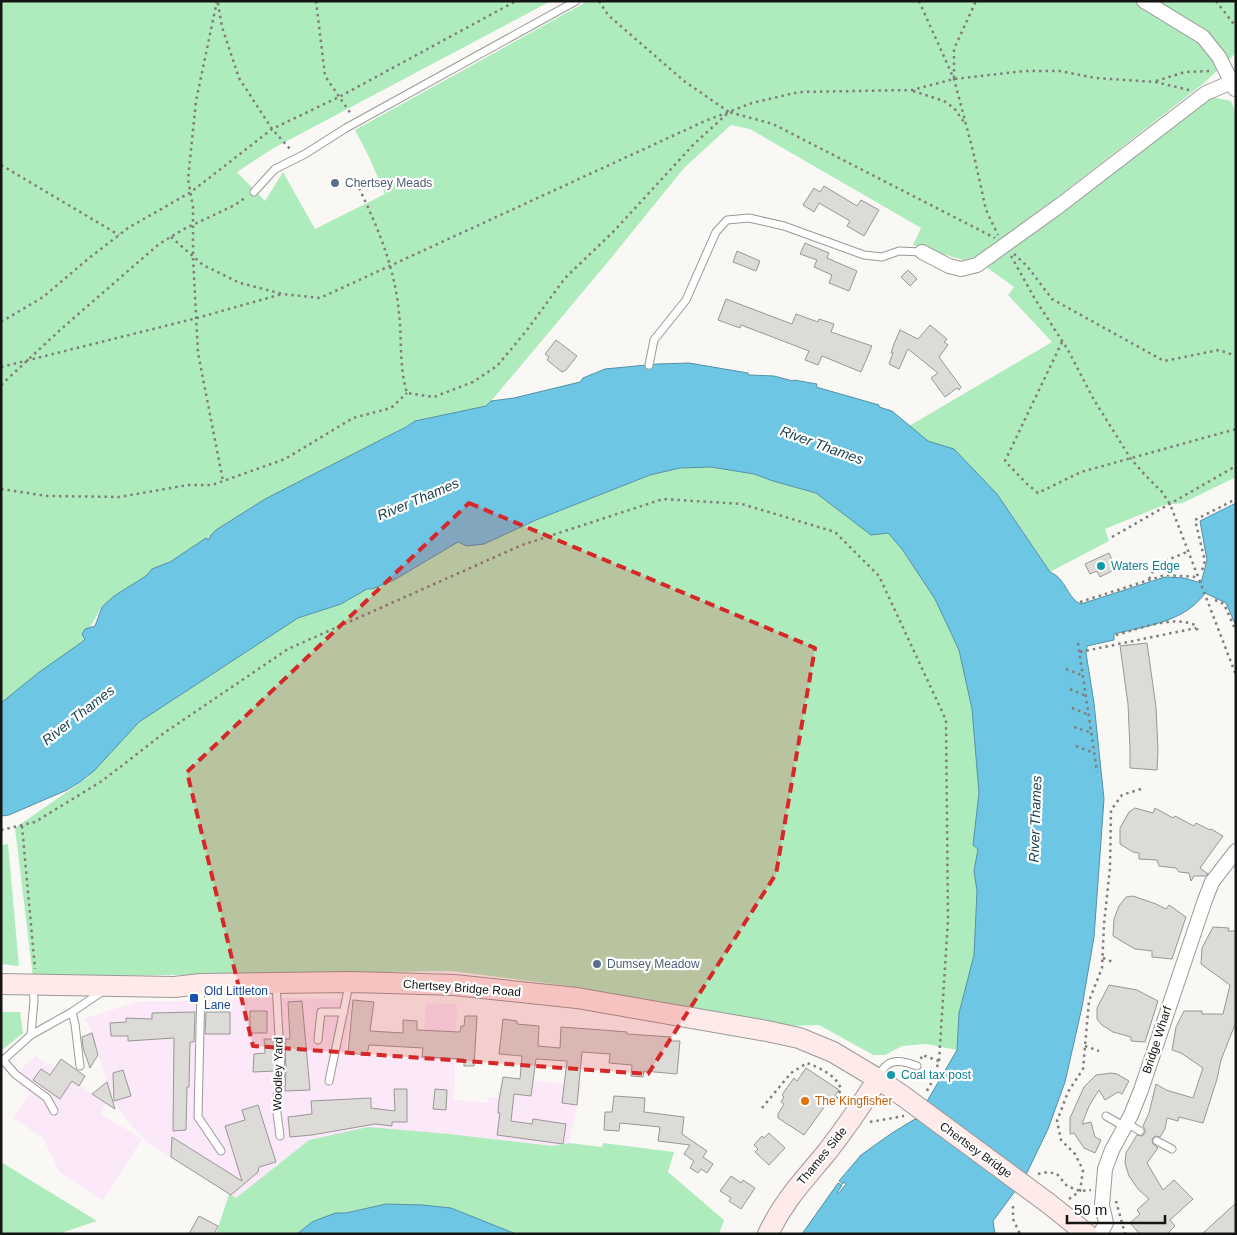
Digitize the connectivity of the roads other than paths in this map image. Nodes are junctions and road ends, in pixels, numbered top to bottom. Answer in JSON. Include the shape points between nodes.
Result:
{"nodes":[{"id":1,"x":576,"y":1,"type":"edge"},
{"id":2,"x":1144,"y":1,"type":"edge"},
{"id":3,"x":1234,"y":86,"type":"edge"},
{"id":4,"x":254,"y":192,"type":"road end"},
{"id":5,"x":922,"y":252,"type":"joint"},
{"id":6,"x":649,"y":364,"type":"dead end"},
{"id":7,"x":1236,"y":851,"type":"edge"},
{"id":8,"x":350,"y":982,"type":"junction"},
{"id":9,"x":276,"y":983,"type":"junction"},
{"id":10,"x":1,"y":984,"type":"edge"},
{"id":11,"x":201,"y":984,"type":"junction"},
{"id":12,"x":33,"y":985,"type":"junction"},
{"id":13,"x":109,"y":986,"type":"junction"},
{"id":14,"x":72,"y":1012,"type":"junction"},
{"id":15,"x":344,"y":1012,"type":"junction"},
{"id":16,"x":31,"y":1035,"type":"junction"},
{"id":17,"x":318,"y":1040,"type":"dead end"},
{"id":18,"x":2,"y":1061,"type":"edge"},
{"id":19,"x":856,"y":1065,"type":"junction"},
{"id":20,"x":80,"y":1066,"type":"dead end"},
{"id":21,"x":917,"y":1066,"type":"road end"},
{"id":22,"x":878,"y":1079,"type":"junction"},
{"id":23,"x":329,"y":1081,"type":"dead end"},
{"id":24,"x":912,"y":1103,"type":"joint"},
{"id":25,"x":54,"y":1111,"type":"dead end"},
{"id":26,"x":1106,"y":1116,"type":"dead end"},
{"id":27,"x":857,"y":1120,"type":"junction"},
{"id":28,"x":1126,"y":1125,"type":"junction"},
{"id":29,"x":1140,"y":1131,"type":"dead end"},
{"id":30,"x":280,"y":1136,"type":"dead end"},
{"id":31,"x":1157,"y":1141,"type":"dead end"},
{"id":32,"x":1172,"y":1149,"type":"dead end"},
{"id":33,"x":221,"y":1151,"type":"dead end"},
{"id":34,"x":768,"y":1234,"type":"edge"},
{"id":35,"x":1086,"y":1234,"type":"edge"},
{"id":36,"x":1100,"y":1234,"type":"edge"}],
"edges":[{"from":1,"to":4,"type":"lane","via":[[275,169]]},
{"from":2,"to":3,"type":"street","via":[[1203,37],[1219,57]]},
{"from":3,"to":5,"type":"street","via":[[1206,93],[977,265],[961,269],[948,266]]},
{"from":5,"to":6,"type":"lane","via":[[899,251],[882,257],[864,256],[784,226],[749,218],[727,220],[716,232],[686,300],[654,340]]},
{"from":7,"to":28,"type":"street","name":"Bridge Wharf","via":[[1212,882],[1204,900],[1141,1090]]},
{"from":8,"to":9,"type":"main road","name":"Chertsey Bridge Road"},
{"from":8,"to":15,"type":"lane"},
{"from":8,"to":19,"type":"main road","name":"Chertsey Bridge Road","via":[[454,985],[577,998],[799,1038]]},
{"from":9,"to":11,"type":"main road","name":"Chertsey Bridge Road"},
{"from":9,"to":30,"type":"lane","name":"Woodley Yard","via":[[281,1071],[276,1105]]},
{"from":10,"to":12,"type":"main road","name":"Chertsey Bridge Road"},
{"from":11,"to":13,"type":"main road","name":"Chertsey Bridge Road"},
{"from":11,"to":33,"type":"lane","via":[[198,1117]]},
{"from":12,"to":13,"type":"main road","name":"Chertsey Bridge Road"},
{"from":12,"to":16,"type":"lane"},
{"from":13,"to":14,"type":"lane"},
{"from":14,"to":16,"type":"lane"},
{"from":14,"to":20,"type":"lane"},
{"from":15,"to":17,"type":"lane","via":[[321,1012]]},
{"from":15,"to":23,"type":"lane"},
{"from":16,"to":18,"type":"lane"},
{"from":18,"to":25,"type":"lane","via":[[47,1098]]},
{"from":19,"to":22,"type":"main road","name":"Chertsey Bridge Road"},
{"from":19,"to":27,"type":"main road","via":[[859,1074]]},
{"from":21,"to":22,"type":"lane","via":[[902,1062],[888,1064],[882,1067]]},
{"from":22,"to":24,"type":"main road","name":"Chertsey Bridge Road"},
{"from":22,"to":27,"type":"main road","name":"Thames Side"},
{"from":24,"to":35,"type":"main road","name":"Chertsey Bridge","bridge":true},
{"from":26,"to":28,"type":"lane"},
{"from":27,"to":34,"type":"main road","name":"Thames Side","via":[[790,1195]]},
{"from":28,"to":29,"type":"lane"},
{"from":28,"to":36,"type":"street","name":"Bridge Wharf","via":[[1105,1168],[1102,1205],[1106,1223]]},
{"from":31,"to":32,"type":"lane"}]}
